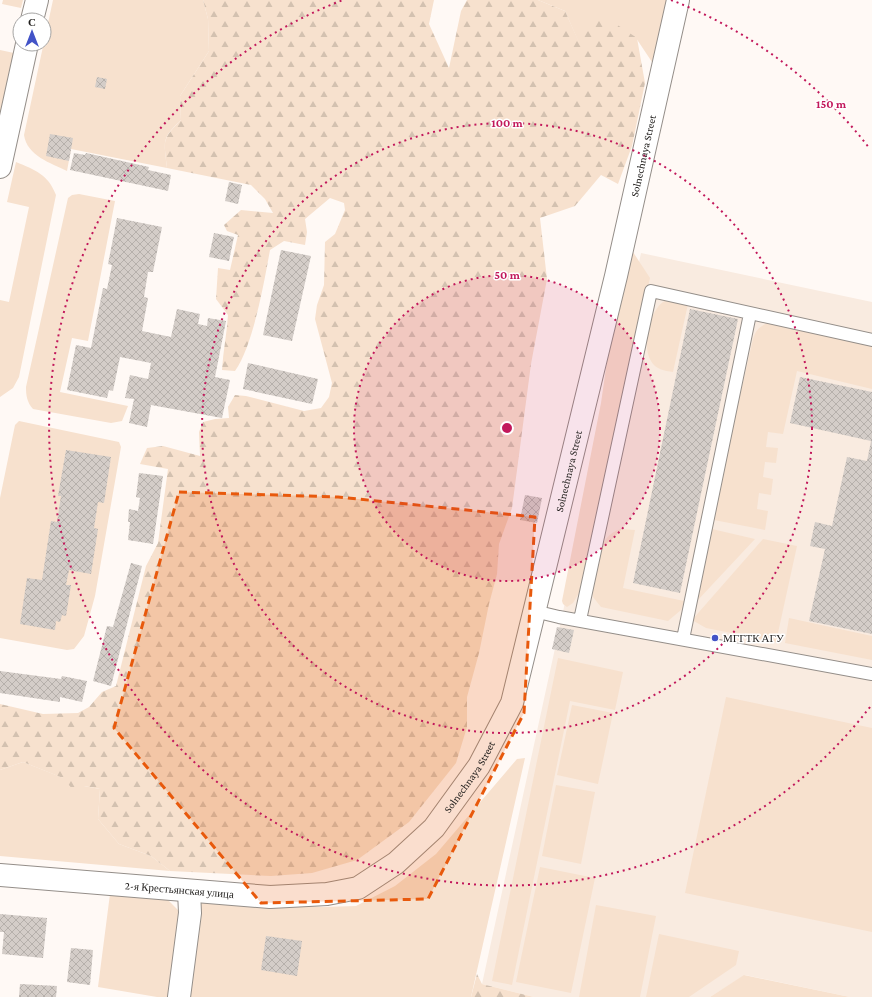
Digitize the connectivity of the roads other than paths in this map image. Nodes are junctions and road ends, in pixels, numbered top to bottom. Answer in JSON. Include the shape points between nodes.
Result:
{"nodes":[{"id":1,"x":37,"y":0,"type":"edge"},
{"id":2,"x":678,"y":0,"type":"edge"},
{"id":3,"x":34,"y":12,"type":"edge"},
{"id":4,"x":25,"y":52,"type":"edge"},
{"id":5,"x":0,"y":167,"type":"edge"},
{"id":6,"x":750,"y":314,"type":"junction"},
{"id":7,"x":872,"y":340,"type":"edge"},
{"id":8,"x":534,"y":611,"type":"junction"},
{"id":9,"x":580,"y":620,"type":"junction"},
{"id":10,"x":683,"y":639,"type":"junction"},
{"id":11,"x":872,"y":674,"type":"edge"},
{"id":12,"x":0,"y":875,"type":"edge"},
{"id":13,"x":358,"y":888,"type":"joint"},
{"id":14,"x":189,"y":891,"type":"junction"},
{"id":15,"x":179,"y":997,"type":"edge"}],
"edges":[{"from":1,"to":3,"type":"street"},
{"from":2,"to":8,"type":"street","name":"Solnechnaya Street","via":[[616,276]]},
{"from":4,"to":5,"type":"street"},
{"from":6,"to":7,"type":"lane"},
{"from":6,"to":9,"type":"lane","via":[[651,291]]},
{"from":6,"to":10,"type":"lane"},
{"from":8,"to":9,"type":"lane"},
{"from":8,"to":13,"type":"street","name":"Solnechnaya Street","via":[[512,703],[479,766],[434,828],[396,863]]},
{"from":9,"to":10,"type":"lane"},
{"from":10,"to":11,"type":"lane"},
{"from":12,"to":14,"type":"street","name":"2-я Крестьянская улица"},
{"from":13,"to":14,"type":"street","name":"2-я Крестьянская улица","via":[[327,894],[270,897]]},
{"from":14,"to":15,"type":"street","via":[[190,913]]}]}
